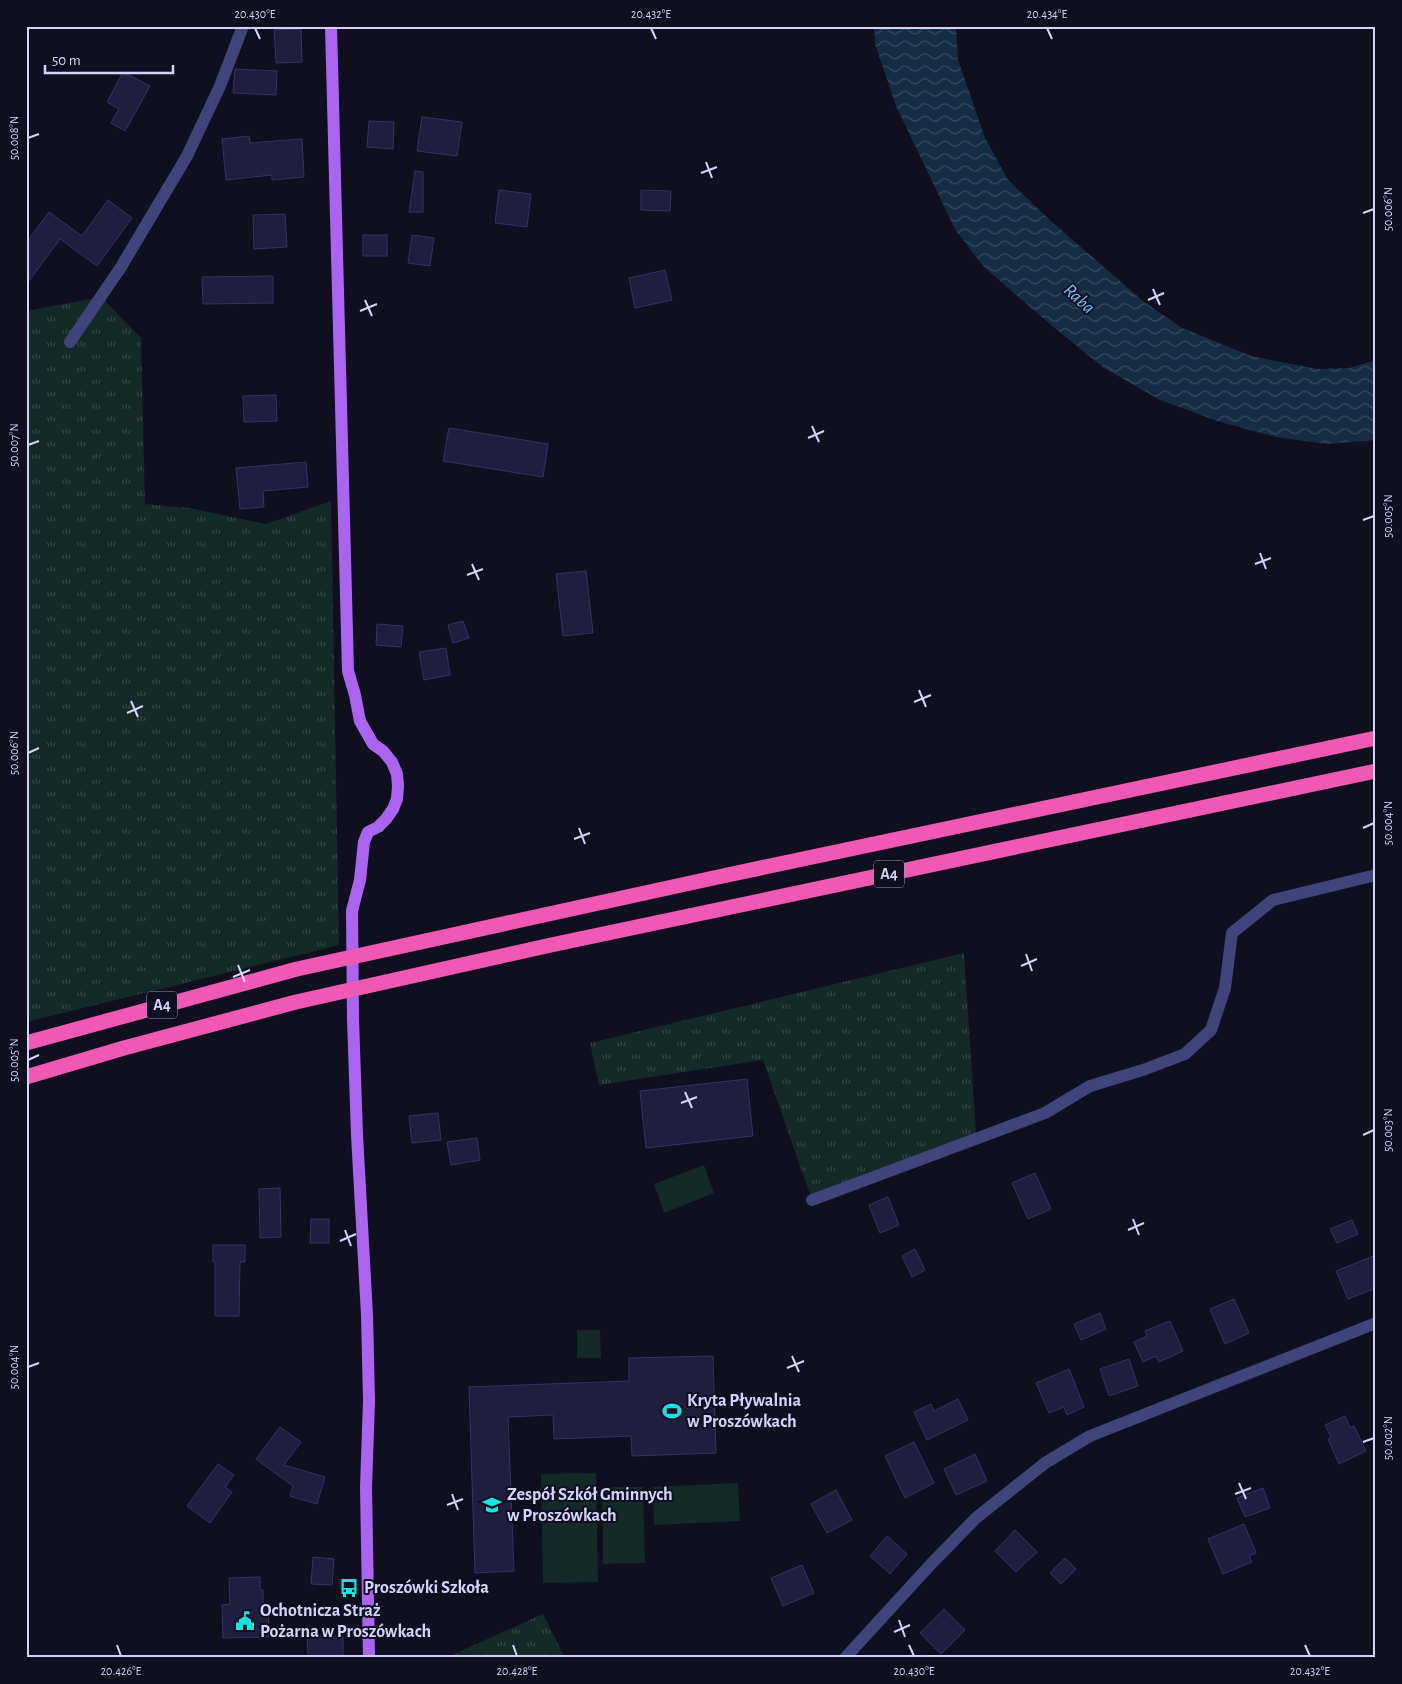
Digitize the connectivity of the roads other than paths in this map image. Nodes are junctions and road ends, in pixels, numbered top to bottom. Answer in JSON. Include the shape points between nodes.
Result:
{"nodes":[{"id":1,"x":243,"y":26,"type":"edge"},
{"id":2,"x":331,"y":26,"type":"edge"},
{"id":3,"x":70,"y":342,"type":"dead end"},
{"id":4,"x":1376,"y":738,"type":"edge"},
{"id":5,"x":1376,"y":771,"type":"edge"},
{"id":6,"x":1376,"y":875,"type":"edge"},
{"id":7,"x":26,"y":1043,"type":"edge"},
{"id":8,"x":26,"y":1077,"type":"edge"},
{"id":9,"x":812,"y":1200,"type":"dead end"},
{"id":10,"x":1376,"y":1323,"type":"edge"},
{"id":11,"x":369,"y":1658,"type":"edge"},
{"id":12,"x":845,"y":1658,"type":"edge"}],
"edges":[{"from":1,"to":3,"type":"street","via":[[220,86],[187,156],[121,267]]},
{"from":2,"to":11,"type":"main road","via":[[348,672],[360,721],[373,744],[392,762],[398,786],[393,810],[378,827],[368,832],[364,842],[360,880],[352,911],[369,1402],[366,1495]]},
{"from":4,"to":7,"type":"highway","number":"A4","via":[[297,968]]},
{"from":5,"to":8,"type":"highway","number":"A4","via":[[296,1002]]},
{"from":6,"to":9,"type":"street","via":[[1273,900],[1232,933],[1225,988],[1211,1030],[1185,1054],[1090,1086],[1045,1113]]},
{"from":10,"to":12,"type":"street","via":[[1090,1436],[1045,1463],[976,1518]]}]}
